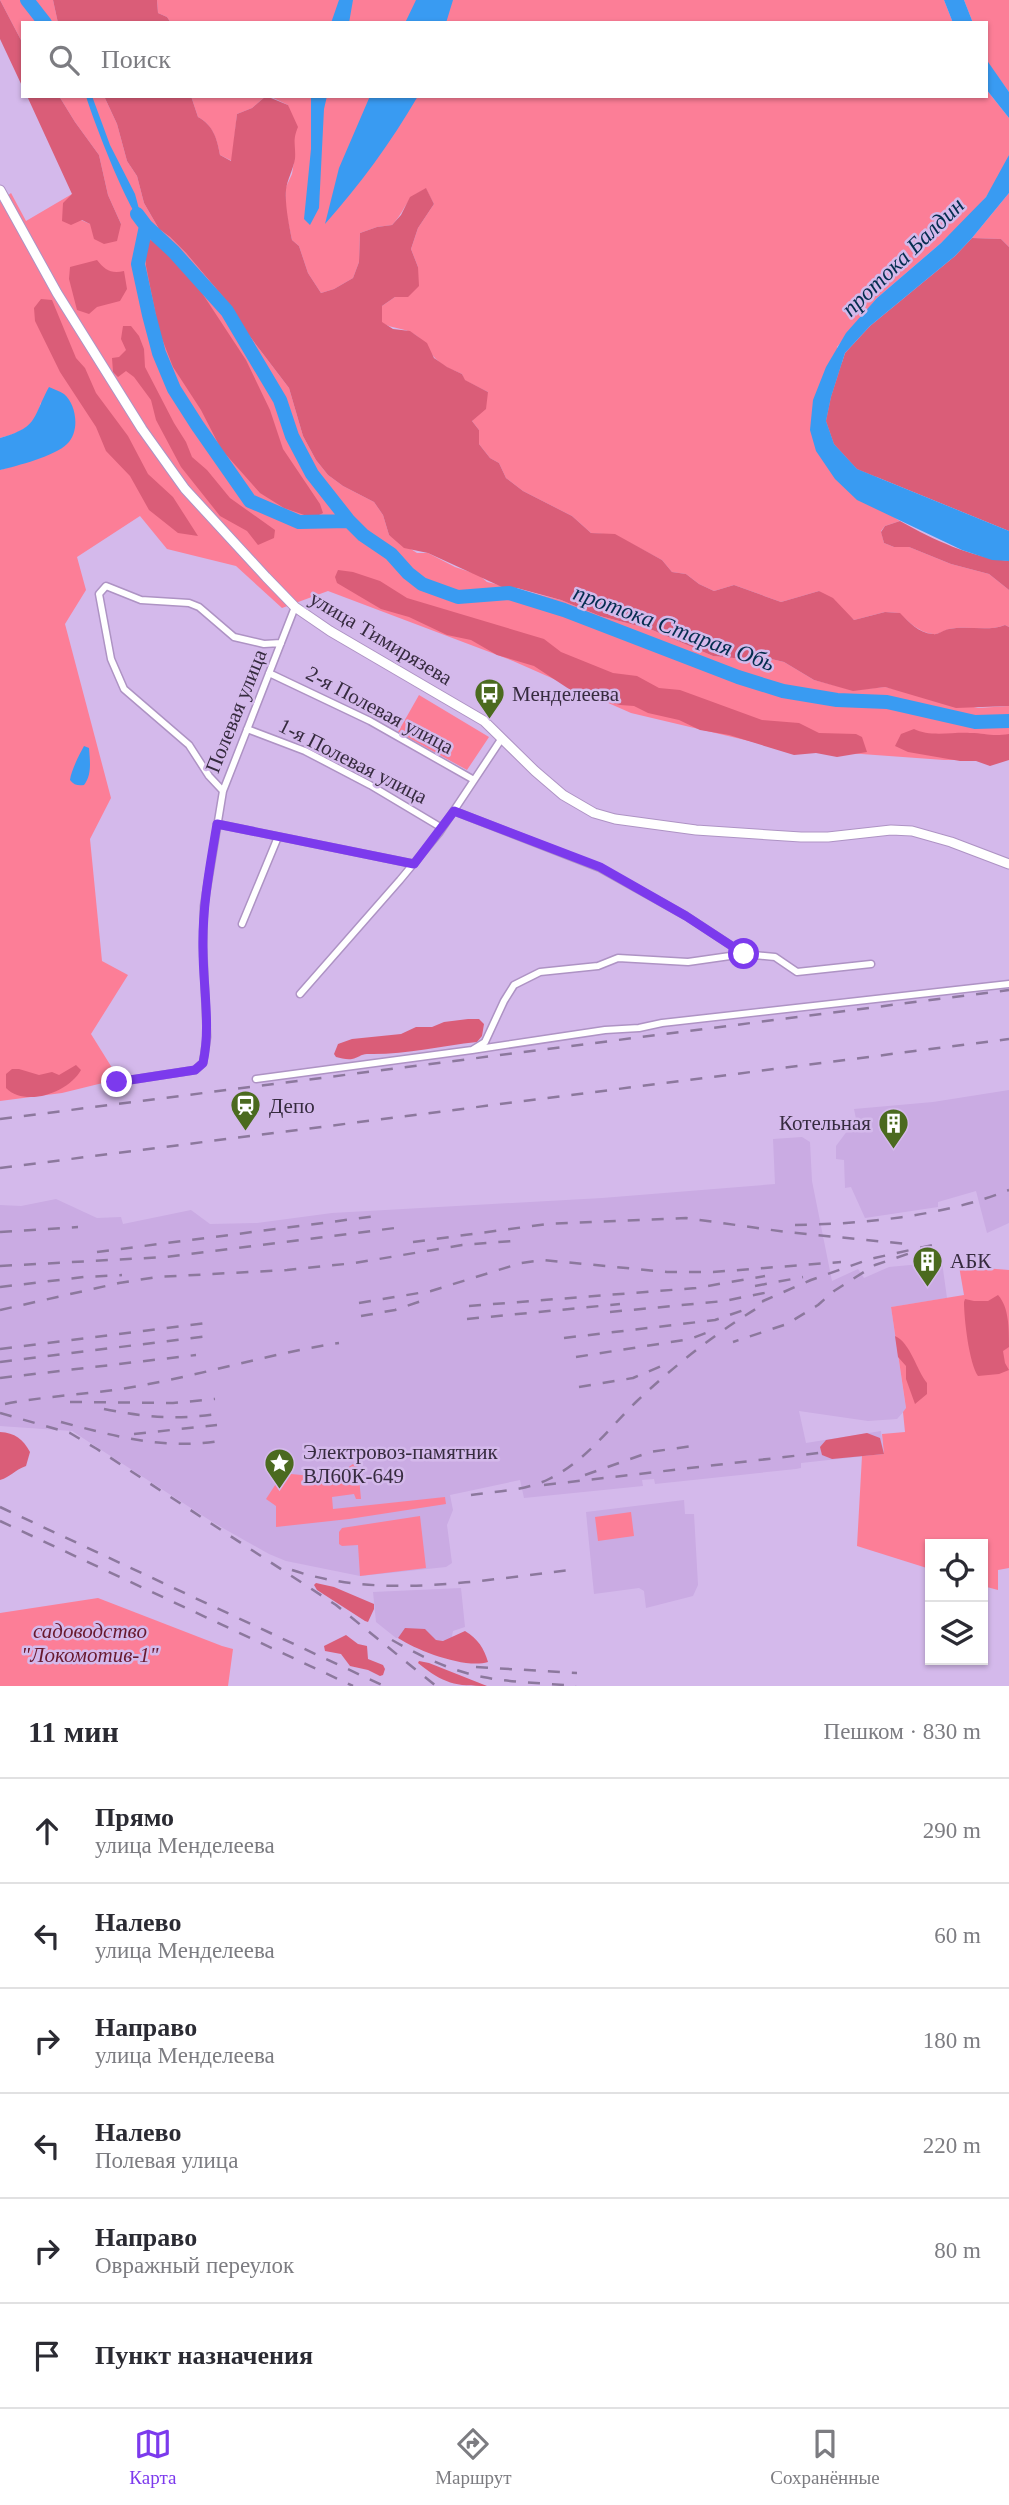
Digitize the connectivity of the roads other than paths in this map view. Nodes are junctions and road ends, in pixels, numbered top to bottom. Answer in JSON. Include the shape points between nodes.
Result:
{"nodes":[{"id":1,"x":0,"y":190,"type":"edge"},
{"id":2,"x":295,"y":607,"type":"junction"},
{"id":3,"x":281,"y":643,"type":"junction"},
{"id":4,"x":269,"y":673,"type":"junction"},
{"id":5,"x":247,"y":729,"type":"junction"},
{"id":6,"x":502,"y":738,"type":"junction"},
{"id":7,"x":474,"y":780,"type":"junction"},
{"id":8,"x":223,"y":791,"type":"junction"},
{"id":9,"x":454,"y":811,"type":"junction"},
{"id":10,"x":217,"y":824,"type":"junction"},
{"id":11,"x":442,"y":828,"type":"junction"},
{"id":12,"x":278,"y":836,"type":"junction"},
{"id":13,"x":414,"y":864,"type":"junction"},
{"id":14,"x":1009,"y":864,"type":"edge"},
{"id":15,"x":242,"y":925,"type":"dead end"},
{"id":16,"x":744,"y":954,"type":"junction"},
{"id":17,"x":871,"y":964,"type":"dead end"},
{"id":18,"x":1009,"y":984,"type":"edge"},
{"id":19,"x":300,"y":994,"type":"dead end"},
{"id":20,"x":471,"y":1050,"type":"junction"},
{"id":21,"x":256,"y":1079,"type":"dead end"},
{"id":22,"x":117,"y":1082,"type":"dead end"}],
"edges":[{"from":1,"to":2,"type":"street","name":"улица Тимирязева","via":[[104,371],[164,461]]},
{"from":2,"to":3,"type":"street","name":"Полевая улица"},
{"from":2,"to":6,"type":"street","name":"улица Тимирязева","via":[[484,721]]},
{"from":3,"to":4,"type":"street","name":"Полевая улица"},
{"from":3,"to":8,"type":"street","name":"Полевая улица","via":[[234,637],[189,603],[141,600],[106,586],[99,594],[111,659],[124,689],[189,745]]},
{"from":4,"to":5,"type":"street","name":"Полевая улица"},
{"from":4,"to":7,"type":"street","name":"2-я Полевая улица","via":[[370,721]]},
{"from":5,"to":8,"type":"street","name":"Полевая улица"},
{"from":5,"to":11,"type":"street","name":"1-я Полевая улица","via":[[305,751]]},
{"from":6,"to":7,"type":"street"},
{"from":6,"to":14,"type":"street","name":"улица Тимирязева","via":[[564,795],[594,813],[615,819],[801,837],[912,831]]},
{"from":7,"to":9,"type":"street"},
{"from":8,"to":10,"type":"street","name":"Полевая улица"},
{"from":9,"to":11,"type":"street"},
{"from":9,"to":16,"type":"street","via":[[600,867]]},
{"from":10,"to":12,"type":"street"},
{"from":10,"to":22,"type":"street","name":"Полевая улица","via":[[204,906],[207,1037],[203,1063],[195,1070]]},
{"from":11,"to":13,"type":"street"},
{"from":12,"to":13,"type":"street"},
{"from":12,"to":15,"type":"street"},
{"from":13,"to":19,"type":"street"},
{"from":16,"to":17,"type":"street","via":[[775,957],[797,972]]},
{"from":16,"to":20,"type":"street","via":[[688,962],[618,958],[598,966],[540,972],[514,985],[485,1042]]},
{"from":18,"to":20,"type":"street","via":[[662,1023]]},
{"from":20,"to":21,"type":"street"}]}
